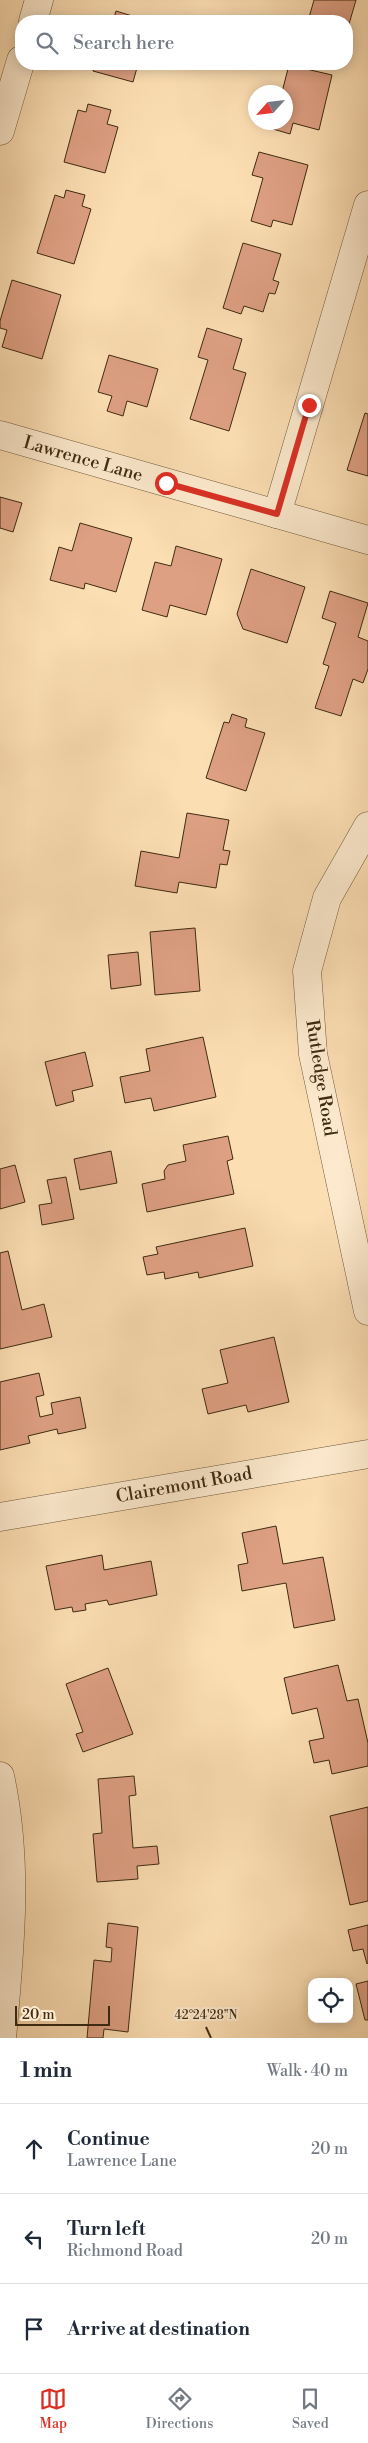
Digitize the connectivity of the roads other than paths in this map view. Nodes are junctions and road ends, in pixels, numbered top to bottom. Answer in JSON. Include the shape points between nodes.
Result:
{"nodes":[{"id":1,"x":39,"y":0,"type":"edge"},
{"id":2,"x":35,"y":15,"type":"edge"},
{"id":3,"x":18,"y":70,"type":"edge"},
{"id":4,"x":0,"y":131,"type":"edge"},
{"id":5,"x":368,"y":205,"type":"edge"},
{"id":6,"x":0,"y":435,"type":"edge"},
{"id":7,"x":277,"y":514,"type":"junction"},
{"id":8,"x":368,"y":540,"type":"edge"},
{"id":9,"x":368,"y":826,"type":"edge"},
{"id":10,"x":368,"y":1311,"type":"edge"},
{"id":11,"x":368,"y":1454,"type":"edge"},
{"id":12,"x":0,"y":1517,"type":"edge"},
{"id":13,"x":0,"y":1776,"type":"edge"},
{"id":14,"x":2,"y":2038,"type":"edge"}],
"edges":[{"from":1,"to":2,"type":"street"},
{"from":3,"to":4,"type":"street"},
{"from":5,"to":7,"type":"street"},
{"from":6,"to":7,"type":"street","name":"Lawrence Lane"},
{"from":7,"to":8,"type":"street","name":"Lawrence Lane"},
{"from":9,"to":10,"type":"street","name":"Rutledge Road","via":[[327,898],[307,971],[313,1054]]},
{"from":11,"to":12,"type":"street","name":"Clairemont Road"},
{"from":13,"to":14,"type":"street","via":[[12,1870]]}]}
